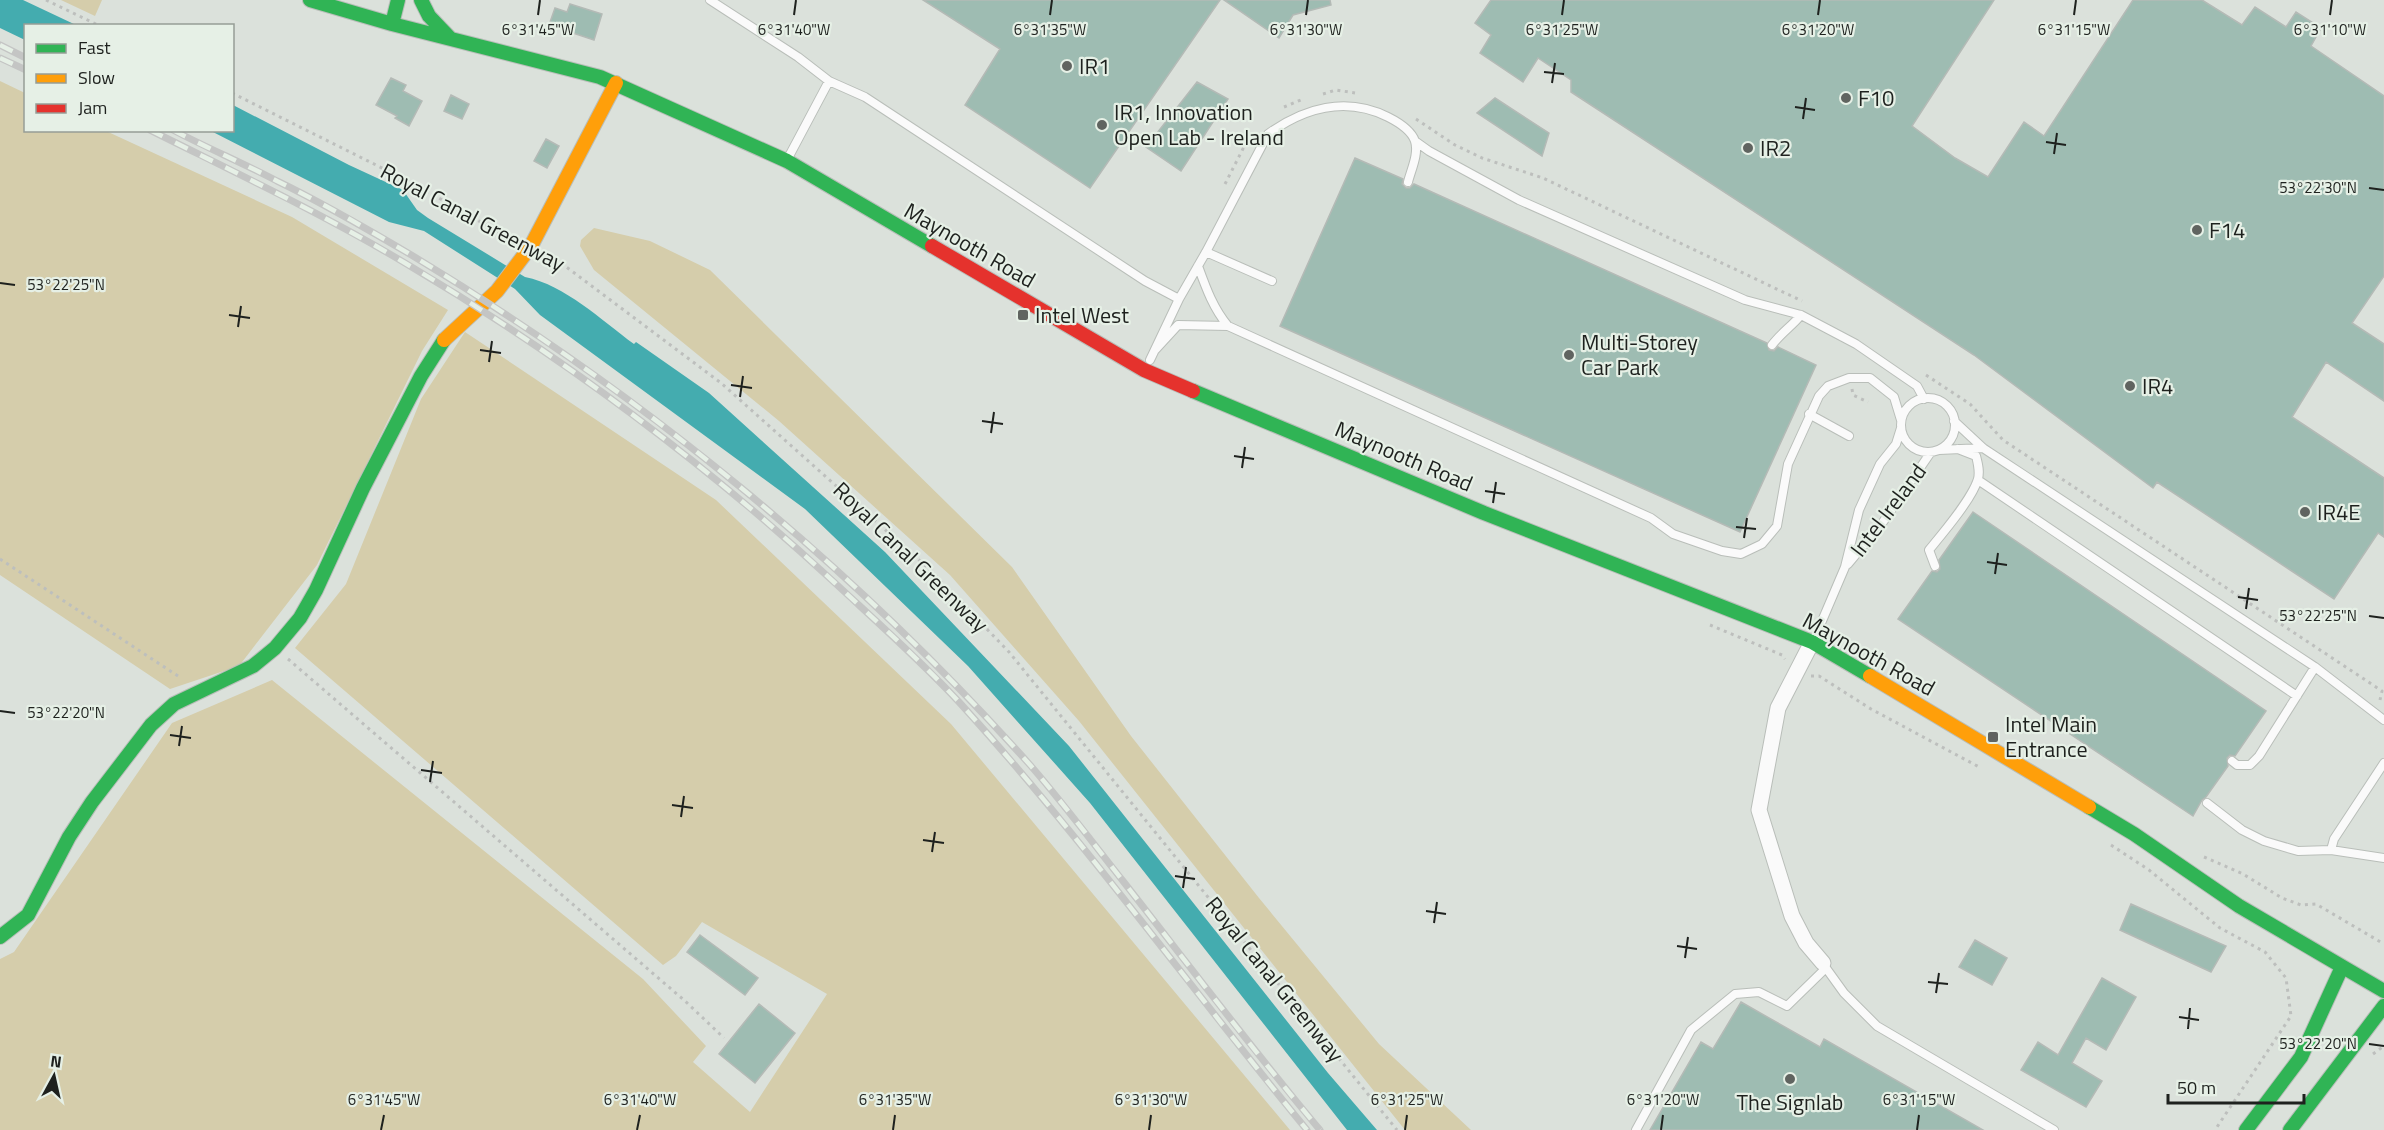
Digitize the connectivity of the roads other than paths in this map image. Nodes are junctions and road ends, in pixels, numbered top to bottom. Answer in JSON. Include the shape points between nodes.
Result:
{"nodes":[{"id":1,"x":310,"y":0,"type":"edge"},
{"id":2,"x":398,"y":0,"type":"edge"},
{"id":3,"x":421,"y":0,"type":"edge"},
{"id":4,"x":710,"y":0,"type":"edge"},
{"id":5,"x":392,"y":24,"type":"junction"},
{"id":6,"x":450,"y":38,"type":"junction"},
{"id":7,"x":829,"y":81,"type":"junction"},
{"id":8,"x":616,"y":84,"type":"junction"},
{"id":9,"x":1415,"y":141,"type":"junction"},
{"id":10,"x":787,"y":161,"type":"junction"},
{"id":11,"x":1408,"y":182,"type":"dead end"},
{"id":12,"x":1206,"y":252,"type":"junction"},
{"id":13,"x":1198,"y":266,"type":"junction"},
{"id":14,"x":1272,"y":281,"type":"dead end"},
{"id":15,"x":1179,"y":299,"type":"junction"},
{"id":16,"x":1801,"y":315,"type":"junction"},
{"id":17,"x":1228,"y":326,"type":"junction"},
{"id":18,"x":1772,"y":345,"type":"dead end"},
{"id":19,"x":1155,"y":350,"type":"junction"},
{"id":20,"x":1150,"y":360,"type":"dead end"},
{"id":21,"x":1923,"y":399,"type":"junction"},
{"id":22,"x":1809,"y":414,"type":"junction"},
{"id":23,"x":1954,"y":421,"type":"junction"},
{"id":24,"x":1901,"y":424,"type":"junction"},
{"id":25,"x":1849,"y":436,"type":"dead end"},
{"id":26,"x":1983,"y":448,"type":"junction"},
{"id":27,"x":1958,"y":449,"type":"junction"},
{"id":28,"x":1935,"y":451,"type":"junction"},
{"id":29,"x":1978,"y":480,"type":"junction"},
{"id":30,"x":1935,"y":566,"type":"dead end"},
{"id":31,"x":1845,"y":567,"type":"junction"},
{"id":32,"x":1812,"y":642,"type":"junction"},
{"id":33,"x":2315,"y":667,"type":"junction"},
{"id":34,"x":2297,"y":696,"type":"junction"},
{"id":35,"x":2384,"y":720,"type":"edge"},
{"id":36,"x":2232,"y":761,"type":"dead end"},
{"id":37,"x":2384,"y":763,"type":"edge"},
{"id":38,"x":2207,"y":803,"type":"dead end"},
{"id":39,"x":2331,"y":850,"type":"junction"},
{"id":40,"x":2384,"y":857,"type":"edge"},
{"id":41,"x":0,"y":937,"type":"edge"},
{"id":42,"x":1824,"y":965,"type":"junction"},
{"id":43,"x":2342,"y":967,"type":"junction"},
{"id":44,"x":2384,"y":991,"type":"edge"},
{"id":45,"x":2384,"y":1006,"type":"edge"},
{"id":46,"x":1636,"y":1130,"type":"edge"},
{"id":47,"x":2054,"y":1130,"type":"edge"},
{"id":48,"x":2246,"y":1130,"type":"edge"},
{"id":49,"x":2290,"y":1130,"type":"edge"}],
"edges":[{"from":1,"to":5,"type":"main road"},
{"from":2,"to":5,"type":"main road"},
{"from":3,"to":6,"type":"main road","via":[[429,16]]},
{"from":4,"to":7,"type":"lane"},
{"from":5,"to":6,"type":"main road","name":"Maynooth Road"},
{"from":6,"to":8,"type":"main road","name":"Maynooth Road"},
{"from":7,"to":10,"type":"lane"},
{"from":7,"to":15,"type":"lane","via":[[865,97]]},
{"from":8,"to":10,"type":"main road","name":"Maynooth Road"},
{"from":8,"to":41,"type":"main road","via":[[531,246],[496,291],[446,338],[421,376],[300,618],[275,648],[253,666],[174,704],[151,725],[69,837],[28,915]]},
{"from":9,"to":11,"type":"lane"},
{"from":9,"to":12,"type":"lane","via":[[1402,125],[1380,114],[1341,105],[1286,121],[1268,134]]},
{"from":9,"to":16,"type":"lane","via":[[1519,200],[1745,300]]},
{"from":10,"to":32,"type":"main road","name":"Maynooth Road","via":[[1144,370],[1484,513]]},
{"from":12,"to":13,"type":"lane"},
{"from":12,"to":14,"type":"lane"},
{"from":13,"to":15,"type":"lane"},
{"from":13,"to":17,"type":"lane","via":[[1219,316]]},
{"from":15,"to":19,"type":"lane"},
{"from":16,"to":18,"type":"lane"},
{"from":16,"to":21,"type":"lane","via":[[1856,344],[1917,386]]},
{"from":17,"to":19,"type":"lane","via":[[1178,325]]},
{"from":17,"to":22,"type":"lane","via":[[1651,518],[1673,534],[1741,554],[1762,544],[1777,526],[1788,464]]},
{"from":19,"to":20,"type":"lane"},
{"from":21,"to":23,"type":"lane","via":[[1940,402]]},
{"from":21,"to":24,"type":"lane","via":[[1909,406]]},
{"from":22,"to":24,"type":"lane","via":[[1828,386],[1849,378],[1870,378],[1894,397]]},
{"from":22,"to":25,"type":"lane"},
{"from":23,"to":26,"type":"lane"},
{"from":23,"to":28,"type":"lane","via":[[1951,438]]},
{"from":24,"to":28,"type":"lane","via":[[1908,443],[1922,452]]},
{"from":24,"to":31,"type":"lane","name":"Intel Ireland","via":[[1896,444],[1880,464],[1859,510]]},
{"from":26,"to":27,"type":"lane"},
{"from":26,"to":33,"type":"lane"},
{"from":27,"to":28,"type":"lane"},
{"from":27,"to":29,"type":"lane","via":[[1976,456]]},
{"from":28,"to":31,"type":"lane","name":"Intel Ireland"},
{"from":29,"to":30,"type":"lane","via":[[1929,550]]},
{"from":29,"to":34,"type":"lane"},
{"from":31,"to":32,"type":"lane","name":"Intel Ireland"},
{"from":32,"to":42,"type":"street","via":[[1778,708],[1759,810],[1792,916],[1806,943]]},
{"from":32,"to":43,"type":"main road","name":"Maynooth Road","via":[[2134,834],[2206,885]]},
{"from":33,"to":34,"type":"lane"},
{"from":33,"to":35,"type":"lane"},
{"from":34,"to":36,"type":"lane","via":[[2259,756],[2250,765]]},
{"from":37,"to":39,"type":"lane","via":[[2334,839]]},
{"from":38,"to":39,"type":"lane","via":[[2242,830],[2264,841],[2298,851]]},
{"from":39,"to":40,"type":"lane"},
{"from":42,"to":46,"type":"lane","via":[[1787,1006],[1759,992],[1735,994],[1691,1030]]},
{"from":42,"to":47,"type":"lane","via":[[1844,993],[1877,1026]]},
{"from":43,"to":44,"type":"main road","name":"Maynooth Road"},
{"from":43,"to":48,"type":"main road","via":[[2301,1057]]},
{"from":45,"to":49,"type":"main road"}]}
